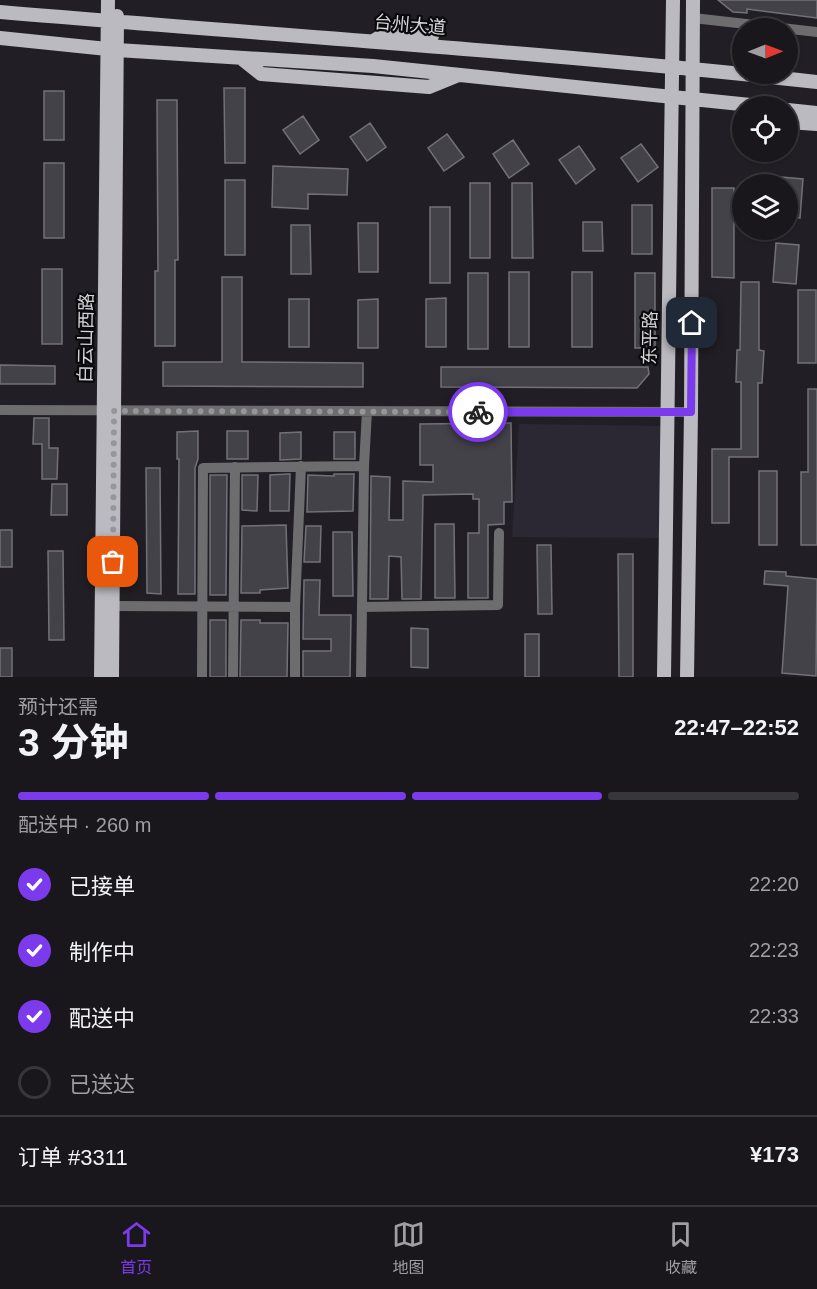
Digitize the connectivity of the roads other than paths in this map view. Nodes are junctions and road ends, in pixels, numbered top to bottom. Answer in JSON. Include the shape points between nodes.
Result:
{"nodes":[{"id":1,"x":108,"y":0,"type":"edge"},
{"id":2,"x":118,"y":0,"type":"edge"},
{"id":3,"x":673,"y":0,"type":"edge"},
{"id":4,"x":693,"y":0,"type":"edge"},
{"id":5,"x":0,"y":3,"type":"edge"},
{"id":6,"x":0,"y":12,"type":"edge"},
{"id":7,"x":32,"y":15,"type":"junction"},
{"id":8,"x":693,"y":18,"type":"junction"},
{"id":9,"x":113,"y":22,"type":"junction"},
{"id":10,"x":817,"y":32,"type":"edge"},
{"id":11,"x":0,"y":38,"type":"edge"},
{"id":12,"x":112,"y":49,"type":"junction"},
{"id":13,"x":672,"y":66,"type":"junction"},
{"id":14,"x":693,"y":68,"type":"junction"},
{"id":15,"x":817,"y":82,"type":"edge"},
{"id":16,"x":670,"y":97,"type":"junction"},
{"id":17,"x":693,"y":99,"type":"junction"},
{"id":18,"x":732,"y":103,"type":"edge"},
{"id":19,"x":798,"y":111,"type":"edge"},
{"id":20,"x":817,"y":113,"type":"edge"},
{"id":21,"x":798,"y":123,"type":"edge"},
{"id":22,"x":817,"y":124,"type":"edge"},
{"id":23,"x":0,"y":410,"type":"edge"},
{"id":24,"x":109,"y":411,"type":"junction"},
{"id":25,"x":367,"y":411,"type":"junction"},
{"id":26,"x":667,"y":412,"type":"junction"},
{"id":27,"x":691,"y":412,"type":"junction"},
{"id":28,"x":301,"y":466,"type":"junction"},
{"id":29,"x":364,"y":466,"type":"junction"},
{"id":30,"x":235,"y":467,"type":"junction"},
{"id":31,"x":499,"y":533,"type":"dead end"},
{"id":32,"x":113,"y":606,"type":"junction"},
{"id":33,"x":203,"y":607,"type":"junction"},
{"id":34,"x":235,"y":607,"type":"junction"},
{"id":35,"x":295,"y":607,"type":"junction"},
{"id":36,"x":362,"y":607,"type":"junction"},
{"id":37,"x":101,"y":677,"type":"edge"},
{"id":38,"x":112,"y":677,"type":"edge"},
{"id":39,"x":202,"y":677,"type":"edge"},
{"id":40,"x":233,"y":677,"type":"edge"},
{"id":41,"x":295,"y":677,"type":"edge"},
{"id":42,"x":362,"y":677,"type":"edge"},
{"id":43,"x":664,"y":677,"type":"edge"},
{"id":44,"x":687,"y":677,"type":"edge"}],
"edges":[{"from":1,"to":9,"type":"main road","name":"白云山西路"},
{"from":2,"to":9,"type":"main road","name":"白云山西路"},
{"from":3,"to":13,"type":"main road","name":"东平路"},
{"from":4,"to":8,"type":"main road"},
{"from":5,"to":7,"type":"main road"},
{"from":6,"to":7,"type":"main road","name":"台州大道"},
{"from":7,"to":9,"type":"main road","name":"台州大道"},
{"from":8,"to":10,"type":"street"},
{"from":8,"to":14,"type":"main road"},
{"from":9,"to":12,"type":"main road","name":"白云山西路"},
{"from":9,"to":13,"type":"main road","name":"台州大道"},
{"from":11,"to":12,"type":"main road"},
{"from":12,"to":16,"type":"main road","via":[[373,66]]},
{"from":12,"to":24,"type":"main road","name":"白云山西路"},
{"from":13,"to":14,"type":"main road","name":"台州大道"},
{"from":13,"to":16,"type":"main road","name":"东平路"},
{"from":14,"to":15,"type":"main road","name":"台州大道"},
{"from":14,"to":17,"type":"main road"},
{"from":16,"to":17,"type":"main road"},
{"from":16,"to":26,"type":"main road","name":"东平路"},
{"from":17,"to":18,"type":"main road"},
{"from":17,"to":27,"type":"main road"},
{"from":19,"to":20,"type":"main road"},
{"from":21,"to":22,"type":"main road"},
{"from":23,"to":24,"type":"street"},
{"from":24,"to":25,"type":"street"},
{"from":24,"to":32,"type":"main road","name":"白云山西路"},
{"from":24,"to":37,"type":"main road","name":"白云山西路"},
{"from":25,"to":26,"type":"street"},
{"from":25,"to":29,"type":"street"},
{"from":26,"to":27,"type":"street"},
{"from":26,"to":43,"type":"main road","name":"东平路"},
{"from":27,"to":44,"type":"main road"},
{"from":28,"to":29,"type":"street"},
{"from":28,"to":30,"type":"street"},
{"from":28,"to":35,"type":"street"},
{"from":29,"to":36,"type":"street"},
{"from":30,"to":33,"type":"street","via":[[203,468]]},
{"from":30,"to":34,"type":"street"},
{"from":31,"to":36,"type":"street","via":[[498,605]]},
{"from":32,"to":33,"type":"street"},
{"from":32,"to":38,"type":"main road","name":"白云山西路"},
{"from":33,"to":34,"type":"street"},
{"from":33,"to":39,"type":"street"},
{"from":34,"to":35,"type":"street"},
{"from":34,"to":40,"type":"street"},
{"from":35,"to":41,"type":"street"},
{"from":36,"to":42,"type":"street"}]}
